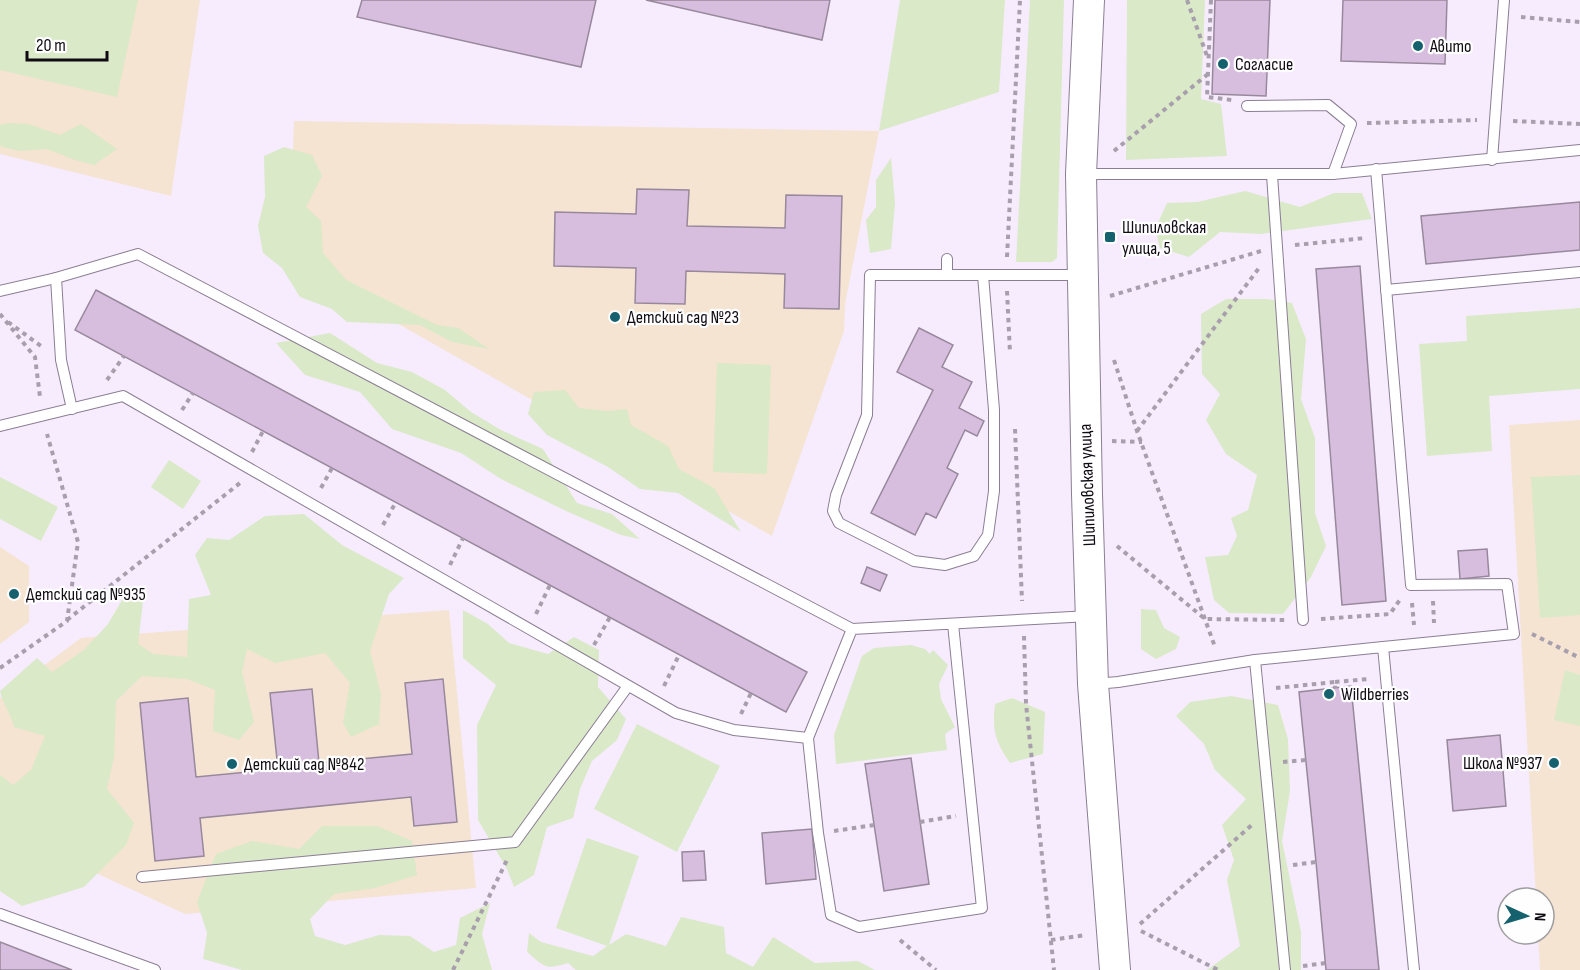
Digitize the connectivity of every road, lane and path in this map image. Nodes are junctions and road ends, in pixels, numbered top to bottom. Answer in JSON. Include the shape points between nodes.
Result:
{"nodes":[{"id":1,"x":1020,"y":0,"type":"edge"},
{"id":2,"x":1089,"y":0,"type":"edge"},
{"id":3,"x":1187,"y":0,"type":"edge"},
{"id":4,"x":1211,"y":0,"type":"edge"},
{"id":5,"x":1504,"y":0,"type":"edge"},
{"id":6,"x":1503,"y":15,"type":"junction"},
{"id":7,"x":1580,"y":22,"type":"edge"},
{"id":8,"x":1209,"y":59,"type":"junction"},
{"id":9,"x":1208,"y":74,"type":"junction"},
{"id":10,"x":1247,"y":106,"type":"joint"},
{"id":11,"x":1495,"y":120,"type":"junction"},
{"id":12,"x":1351,"y":124,"type":"junction"},
{"id":13,"x":1580,"y":124,"type":"edge"},
{"id":14,"x":1580,"y":150,"type":"edge"},
{"id":15,"x":1113,"y":151,"type":"dead end"},
{"id":16,"x":1492,"y":160,"type":"junction"},
{"id":17,"x":1376,"y":169,"type":"junction"},
{"id":18,"x":1081,"y":174,"type":"junction"},
{"id":19,"x":1333,"y":174,"type":"junction"},
{"id":20,"x":1272,"y":175,"type":"junction"},
{"id":21,"x":1381,"y":237,"type":"junction"},
{"id":22,"x":1276,"y":246,"type":"junction"},
{"id":23,"x":947,"y":259,"type":"dead end"},
{"id":24,"x":1580,"y":272,"type":"edge"},
{"id":25,"x":947,"y":275,"type":"junction"},
{"id":26,"x":983,"y":275,"type":"junction"},
{"id":27,"x":1006,"y":275,"type":"junction"},
{"id":28,"x":1082,"y":275,"type":"junction"},
{"id":29,"x":56,"y":278,"type":"junction"},
{"id":30,"x":1386,"y":290,"type":"junction"},
{"id":31,"x":0,"y":291,"type":"edge"},
{"id":32,"x":1108,"y":296,"type":"dead end"},
{"id":33,"x":2,"y":316,"type":"edge"},
{"id":34,"x":1010,"y":354,"type":"dead end"},
{"id":35,"x":1113,"y":357,"type":"dead end"},
{"id":36,"x":61,"y":360,"type":"junction"},
{"id":37,"x":72,"y":409,"type":"junction"},
{"id":38,"x":42,"y":416,"type":"junction"},
{"id":39,"x":1014,"y":421,"type":"dead end"},
{"id":40,"x":0,"y":426,"type":"edge"},
{"id":41,"x":1137,"y":431,"type":"junction"},
{"id":42,"x":1112,"y":441,"type":"dead end"},
{"id":43,"x":1142,"y":442,"type":"junction"},
{"id":44,"x":254,"y":471,"type":"junction"},
{"id":45,"x":396,"y":502,"type":"dead end"},
{"id":46,"x":463,"y":538,"type":"dead end"},
{"id":47,"x":374,"y":540,"type":"junction"},
{"id":48,"x":1115,"y":545,"type":"dead end"},
{"id":49,"x":442,"y":580,"type":"junction"},
{"id":50,"x":550,"y":585,"type":"dead end"},
{"id":51,"x":1411,"y":585,"type":"junction"},
{"id":52,"x":1432,"y":585,"type":"junction"},
{"id":53,"x":1090,"y":616,"type":"junction"},
{"id":54,"x":610,"y":617,"type":"dead end"},
{"id":55,"x":1023,"y":619,"type":"junction"},
{"id":56,"x":1205,"y":620,"type":"junction"},
{"id":57,"x":1303,"y":620,"type":"dead end"},
{"id":58,"x":67,"y":621,"type":"junction"},
{"id":59,"x":953,"y":624,"type":"junction"},
{"id":60,"x":1513,"y":625,"type":"junction"},
{"id":61,"x":528,"y":629,"type":"junction"},
{"id":62,"x":852,"y":629,"type":"junction"},
{"id":63,"x":1435,"y":642,"type":"junction"},
{"id":64,"x":1415,"y":644,"type":"junction"},
{"id":65,"x":1383,"y":647,"type":"junction"},
{"id":66,"x":680,"y":654,"type":"dead end"},
{"id":67,"x":1580,"y":658,"type":"edge"},
{"id":68,"x":1255,"y":660,"type":"junction"},
{"id":69,"x":585,"y":661,"type":"junction"},
{"id":70,"x":1222,"y":665,"type":"junction"},
{"id":71,"x":0,"y":668,"type":"edge"},
{"id":72,"x":1353,"y":680,"type":"dead end"},
{"id":73,"x":1335,"y":682,"type":"junction"},
{"id":74,"x":1094,"y":684,"type":"junction"},
{"id":75,"x":628,"y":686,"type":"junction"},
{"id":76,"x":1299,"y":686,"type":"dead end"},
{"id":77,"x":1335,"y":688,"type":"dead end"},
{"id":78,"x":656,"y":702,"type":"junction"},
{"id":79,"x":808,"y":738,"type":"junction"},
{"id":80,"x":1269,"y":809,"type":"junction"},
{"id":81,"x":960,"y":816,"type":"dead end"},
{"id":82,"x":920,"y":822,"type":"dead end"},
{"id":83,"x":874,"y":825,"type":"dead end"},
{"id":84,"x":832,"y":831,"type":"junction"},
{"id":85,"x":818,"y":833,"type":"junction"},
{"id":86,"x":515,"y":842,"type":"junction"},
{"id":87,"x":834,"y":842,"type":"dead end"},
{"id":88,"x":142,"y":877,"type":"dead end"},
{"id":89,"x":0,"y":914,"type":"edge"},
{"id":90,"x":881,"y":924,"type":"junction"},
{"id":91,"x":1093,"y":934,"type":"dead end"},
{"id":92,"x":1051,"y":940,"type":"junction"},
{"id":93,"x":1110,"y":969,"type":"edge"},
{"id":94,"x":155,"y":970,"type":"edge"},
{"id":95,"x":453,"y":970,"type":"edge"},
{"id":96,"x":936,"y":970,"type":"edge"},
{"id":97,"x":1054,"y":970,"type":"edge"},
{"id":98,"x":1218,"y":970,"type":"edge"},
{"id":99,"x":1285,"y":970,"type":"edge"},
{"id":100,"x":1414,"y":970,"type":"edge"}],
"edges":[{"from":1,"to":27,"type":"path"},
{"from":2,"to":18,"type":"main road","name":"Шипиловская улица"},
{"from":3,"to":8,"type":"path"},
{"from":4,"to":8,"type":"path"},
{"from":5,"to":6,"type":"lane"},
{"from":6,"to":7,"type":"path"},
{"from":6,"to":11,"type":"lane"},
{"from":8,"to":9,"type":"path"},
{"from":9,"to":10,"type":"path","via":[[1207,97],[1228,98]]},
{"from":9,"to":15,"type":"path"},
{"from":10,"to":12,"type":"lane","via":[[1328,105]]},
{"from":11,"to":12,"type":"path"},
{"from":11,"to":13,"type":"path"},
{"from":11,"to":16,"type":"lane"},
{"from":12,"to":19,"type":"lane"},
{"from":14,"to":16,"type":"lane"},
{"from":16,"to":17,"type":"lane"},
{"from":17,"to":19,"type":"lane"},
{"from":17,"to":21,"type":"lane"},
{"from":18,"to":20,"type":"lane"},
{"from":18,"to":28,"type":"main road","name":"Шипиловская улица"},
{"from":19,"to":20,"type":"lane"},
{"from":20,"to":22,"type":"lane"},
{"from":21,"to":22,"type":"path"},
{"from":21,"to":30,"type":"lane"},
{"from":22,"to":32,"type":"path"},
{"from":22,"to":41,"type":"path"},
{"from":22,"to":57,"type":"lane"},
{"from":23,"to":25,"type":"lane"},
{"from":24,"to":30,"type":"lane"},
{"from":25,"to":26,"type":"lane"},
{"from":25,"to":26,"type":"lane","via":[[870,275],[867,416],[833,511],[839,523],[914,561],[945,565],[974,556],[979,549],[988,535],[994,491],[994,410]]},
{"from":26,"to":27,"type":"lane"},
{"from":27,"to":28,"type":"lane"},
{"from":27,"to":34,"type":"path"},
{"from":28,"to":53,"type":"main road","name":"Шипиловская улица"},
{"from":29,"to":31,"type":"lane"},
{"from":29,"to":36,"type":"lane"},
{"from":29,"to":62,"type":"lane","via":[[138,254]]},
{"from":30,"to":51,"type":"lane"},
{"from":33,"to":36,"type":"path"},
{"from":33,"to":38,"type":"path","via":[[35,357]]},
{"from":35,"to":41,"type":"path"},
{"from":36,"to":37,"type":"lane"},
{"from":37,"to":38,"type":"lane"},
{"from":37,"to":44,"type":"lane","via":[[123,396]]},
{"from":38,"to":40,"type":"lane"},
{"from":38,"to":58,"type":"path","via":[[78,542]]},
{"from":39,"to":55,"type":"path"},
{"from":41,"to":43,"type":"path"},
{"from":42,"to":43,"type":"path"},
{"from":43,"to":56,"type":"path"},
{"from":44,"to":47,"type":"lane"},
{"from":44,"to":58,"type":"path"},
{"from":45,"to":47,"type":"path"},
{"from":46,"to":49,"type":"path"},
{"from":47,"to":49,"type":"lane"},
{"from":48,"to":56,"type":"path"},
{"from":49,"to":61,"type":"lane"},
{"from":50,"to":61,"type":"path"},
{"from":51,"to":52,"type":"lane"},
{"from":51,"to":64,"type":"path"},
{"from":52,"to":60,"type":"lane","via":[[1507,584]]},
{"from":52,"to":63,"type":"path"},
{"from":53,"to":55,"type":"lane"},
{"from":53,"to":74,"type":"main road","name":"Шипиловская улица"},
{"from":54,"to":69,"type":"path"},
{"from":55,"to":59,"type":"lane"},
{"from":55,"to":92,"type":"path","via":[[1026,704]]},
{"from":56,"to":70,"type":"path"},
{"from":58,"to":71,"type":"path"},
{"from":59,"to":62,"type":"lane"},
{"from":59,"to":90,"type":"lane","via":[[982,908]]},
{"from":60,"to":63,"type":"lane","via":[[1514,634]]},
{"from":60,"to":67,"type":"path"},
{"from":61,"to":69,"type":"lane"},
{"from":62,"to":79,"type":"lane"},
{"from":63,"to":64,"type":"lane"},
{"from":64,"to":65,"type":"lane"},
{"from":65,"to":68,"type":"lane"},
{"from":65,"to":100,"type":"lane"},
{"from":66,"to":78,"type":"path"},
{"from":68,"to":70,"type":"lane"},
{"from":68,"to":80,"type":"lane"},
{"from":69,"to":75,"type":"lane"},
{"from":70,"to":74,"type":"lane"},
{"from":72,"to":73,"type":"path"},
{"from":73,"to":76,"type":"path"},
{"from":73,"to":77,"type":"path"},
{"from":74,"to":93,"type":"main road","name":"Шипиловская улица"},
{"from":75,"to":78,"type":"lane"},
{"from":75,"to":86,"type":"lane"},
{"from":78,"to":79,"type":"lane","via":[[676,713],[734,730]]},
{"from":79,"to":85,"type":"lane"},
{"from":80,"to":98,"type":"path","via":[[1135,928]]},
{"from":80,"to":99,"type":"lane"},
{"from":81,"to":82,"type":"path"},
{"from":83,"to":84,"type":"path"},
{"from":84,"to":85,"type":"path"},
{"from":84,"to":87,"type":"path"},
{"from":85,"to":90,"type":"lane","via":[[831,915],[859,927]]},
{"from":86,"to":88,"type":"lane"},
{"from":86,"to":95,"type":"path"},
{"from":89,"to":94,"type":"lane"},
{"from":90,"to":96,"type":"path"},
{"from":91,"to":92,"type":"path"},
{"from":92,"to":97,"type":"path"}]}
